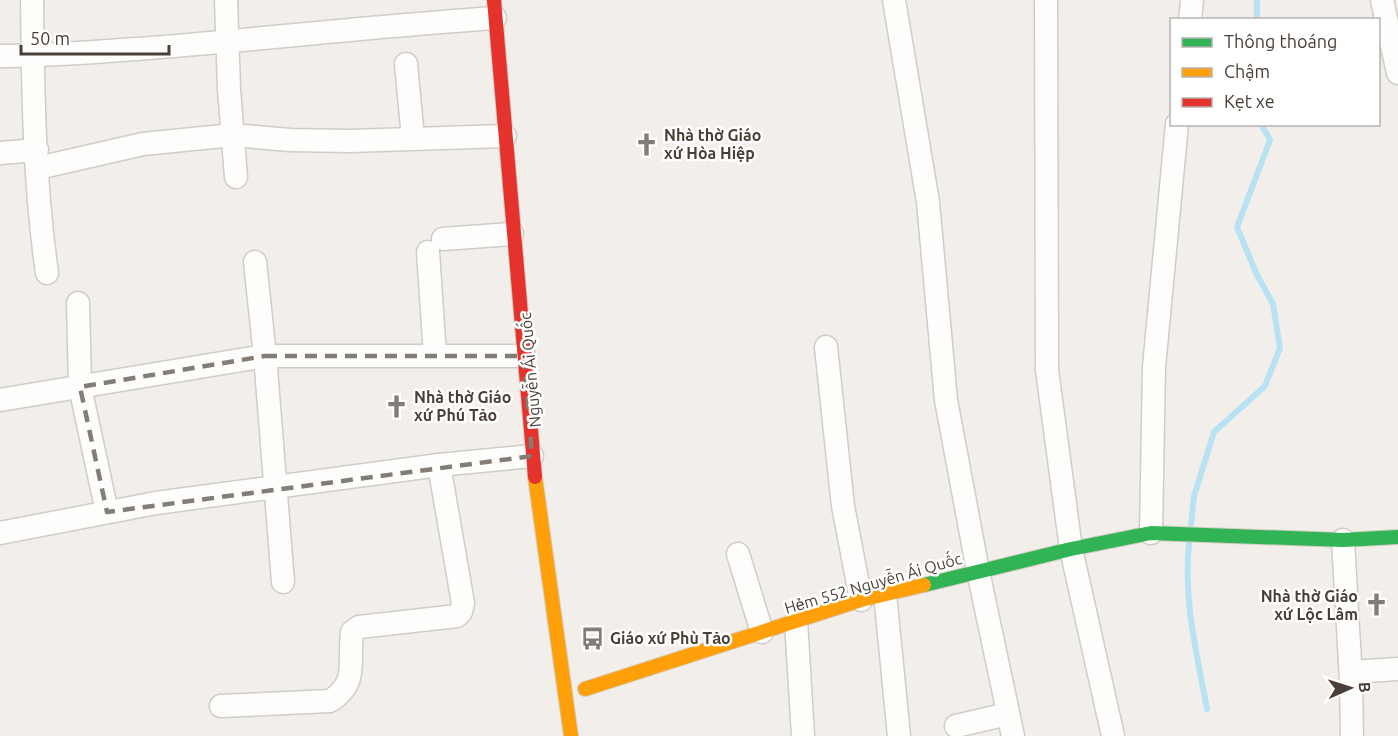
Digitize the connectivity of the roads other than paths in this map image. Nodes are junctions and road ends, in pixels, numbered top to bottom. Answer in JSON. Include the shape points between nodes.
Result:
{"nodes":[{"id":1,"x":32,"y":0,"type":"edge"},
{"id":2,"x":226,"y":0,"type":"edge"},
{"id":3,"x":894,"y":0,"type":"edge"},
{"id":4,"x":1046,"y":0,"type":"edge"},
{"id":5,"x":1192,"y":0,"type":"edge"},
{"id":6,"x":1382,"y":0,"type":"edge"},
{"id":7,"x":495,"y":9,"type":"edge"},
{"id":8,"x":1190,"y":18,"type":"edge"},
{"id":9,"x":228,"y":42,"type":"junction"},
{"id":10,"x":33,"y":56,"type":"junction"},
{"id":11,"x":0,"y":57,"type":"edge"},
{"id":12,"x":406,"y":64,"type":"dead end"},
{"id":13,"x":1398,"y":71,"type":"edge"},
{"id":14,"x":1177,"y":126,"type":"edge"},
{"id":15,"x":233,"y":135,"type":"junction"},
{"id":16,"x":505,"y":136,"type":"junction"},
{"id":17,"x":413,"y":138,"type":"junction"},
{"id":18,"x":0,"y":153,"type":"edge"},
{"id":19,"x":38,"y":159,"type":"junction"},
{"id":20,"x":236,"y":177,"type":"dead end"},
{"id":21,"x":512,"y":234,"type":"junction"},
{"id":22,"x":255,"y":262,"type":"dead end"},
{"id":23,"x":47,"y":273,"type":"dead end"},
{"id":24,"x":78,"y":303,"type":"dead end"},
{"id":25,"x":826,"y":347,"type":"dead end"},
{"id":26,"x":265,"y":356,"type":"junction"},
{"id":27,"x":435,"y":356,"type":"junction"},
{"id":28,"x":524,"y":356,"type":"junction"},
{"id":29,"x":80,"y":387,"type":"junction"},
{"id":30,"x":0,"y":400,"type":"edge"},
{"id":31,"x":538,"y":455,"type":"junction"},
{"id":32,"x":439,"y":465,"type":"junction"},
{"id":33,"x":276,"y":486,"type":"junction"},
{"id":34,"x":107,"y":512,"type":"junction"},
{"id":35,"x":0,"y":533,"type":"edge"},
{"id":36,"x":1151,"y":533,"type":"junction"},
{"id":37,"x":1398,"y":537,"type":"edge"},
{"id":38,"x":1343,"y":540,"type":"junction"},
{"id":39,"x":1071,"y":549,"type":"junction"},
{"id":40,"x":738,"y":554,"type":"dead end"},
{"id":41,"x":978,"y":571,"type":"junction"},
{"id":42,"x":283,"y":582,"type":"dead end"},
{"id":43,"x":885,"y":594,"type":"junction"},
{"id":44,"x":861,"y":600,"type":"junction"},
{"id":45,"x":796,"y":621,"type":"junction"},
{"id":46,"x":762,"y":632,"type":"junction"},
{"id":47,"x":1398,"y":669,"type":"edge"},
{"id":48,"x":1351,"y":672,"type":"junction"},
{"id":49,"x":585,"y":689,"type":"dead end"},
{"id":50,"x":221,"y":706,"type":"dead end"},
{"id":51,"x":1008,"y":714,"type":"junction"},
{"id":52,"x":956,"y":726,"type":"dead end"},
{"id":53,"x":571,"y":736,"type":"edge"},
{"id":54,"x":803,"y":736,"type":"edge"},
{"id":55,"x":899,"y":736,"type":"edge"},
{"id":56,"x":1013,"y":736,"type":"edge"},
{"id":57,"x":1113,"y":736,"type":"edge"},
{"id":58,"x":1352,"y":736,"type":"edge"}],
"edges":[{"from":1,"to":10,"type":"street"},
{"from":2,"to":9,"type":"street"},
{"from":3,"to":41,"type":"street","via":[[928,202],[946,400]]},
{"from":4,"to":39,"type":"street","via":[[1047,370]]},
{"from":5,"to":8,"type":"street"},
{"from":6,"to":13,"type":"street"},
{"from":7,"to":9,"type":"street","via":[[401,24]]},
{"from":7,"to":16,"type":"street","name":"Nguyễn Ái Quốc"},
{"from":9,"to":10,"type":"street"},
{"from":9,"to":15,"type":"street"},
{"from":10,"to":11,"type":"street"},
{"from":10,"to":19,"type":"street"},
{"from":12,"to":17,"type":"street"},
{"from":14,"to":36,"type":"street","via":[[1154,368]]},
{"from":15,"to":17,"type":"street","via":[[350,141]]},
{"from":15,"to":19,"type":"street"},
{"from":15,"to":20,"type":"street"},
{"from":16,"to":17,"type":"street"},
{"from":16,"to":21,"type":"street","name":"Nguyễn Ái Quốc"},
{"from":18,"to":19,"type":"street"},
{"from":19,"to":23,"type":"street"},
{"from":21,"to":27,"type":"street","via":[[435,245]]},
{"from":21,"to":28,"type":"street","name":"Nguyễn Ái Quốc"},
{"from":22,"to":26,"type":"street"},
{"from":24,"to":29,"type":"street"},
{"from":25,"to":44,"type":"street","via":[[843,506]]},
{"from":26,"to":27,"type":"street"},
{"from":26,"to":29,"type":"street"},
{"from":26,"to":33,"type":"street"},
{"from":27,"to":28,"type":"street"},
{"from":28,"to":31,"type":"street","name":"Nguyễn Ái Quốc","via":[[530,425]]},
{"from":29,"to":30,"type":"street"},
{"from":29,"to":34,"type":"street"},
{"from":31,"to":32,"type":"street"},
{"from":31,"to":53,"type":"street"},
{"from":32,"to":33,"type":"street"},
{"from":32,"to":50,"type":"street","via":[[463,603],[461,612],[457,616],[359,627],[352,632],[350,683],[330,701]]},
{"from":33,"to":34,"type":"street"},
{"from":33,"to":42,"type":"street"},
{"from":34,"to":35,"type":"street"},
{"from":36,"to":38,"type":"street","name":"Hẻm 552 Nguyễn Ái Quốc"},
{"from":36,"to":39,"type":"street","name":"Hẻm 552 Nguyễn Ái Quốc"},
{"from":37,"to":38,"type":"street","name":"Hẻm 552 Nguyễn Ái Quốc"},
{"from":38,"to":48,"type":"street"},
{"from":39,"to":41,"type":"street","name":"Hẻm 552 Nguyễn Ái Quốc"},
{"from":39,"to":57,"type":"street"},
{"from":40,"to":46,"type":"street"},
{"from":41,"to":43,"type":"street","name":"Hẻm 552 Nguyễn Ái Quốc"},
{"from":41,"to":51,"type":"street"},
{"from":43,"to":44,"type":"street","name":"Hẻm 552 Nguyễn Ái Quốc"},
{"from":43,"to":55,"type":"street"},
{"from":44,"to":45,"type":"street","name":"Hẻm 552 Nguyễn Ái Quốc"},
{"from":45,"to":46,"type":"street","name":"Hẻm 552 Nguyễn Ái Quốc"},
{"from":45,"to":54,"type":"street"},
{"from":46,"to":49,"type":"street","name":"Hẻm 552 Nguyễn Ái Quốc"},
{"from":47,"to":48,"type":"street"},
{"from":48,"to":58,"type":"street"},
{"from":51,"to":52,"type":"street"},
{"from":51,"to":56,"type":"street"}]}
